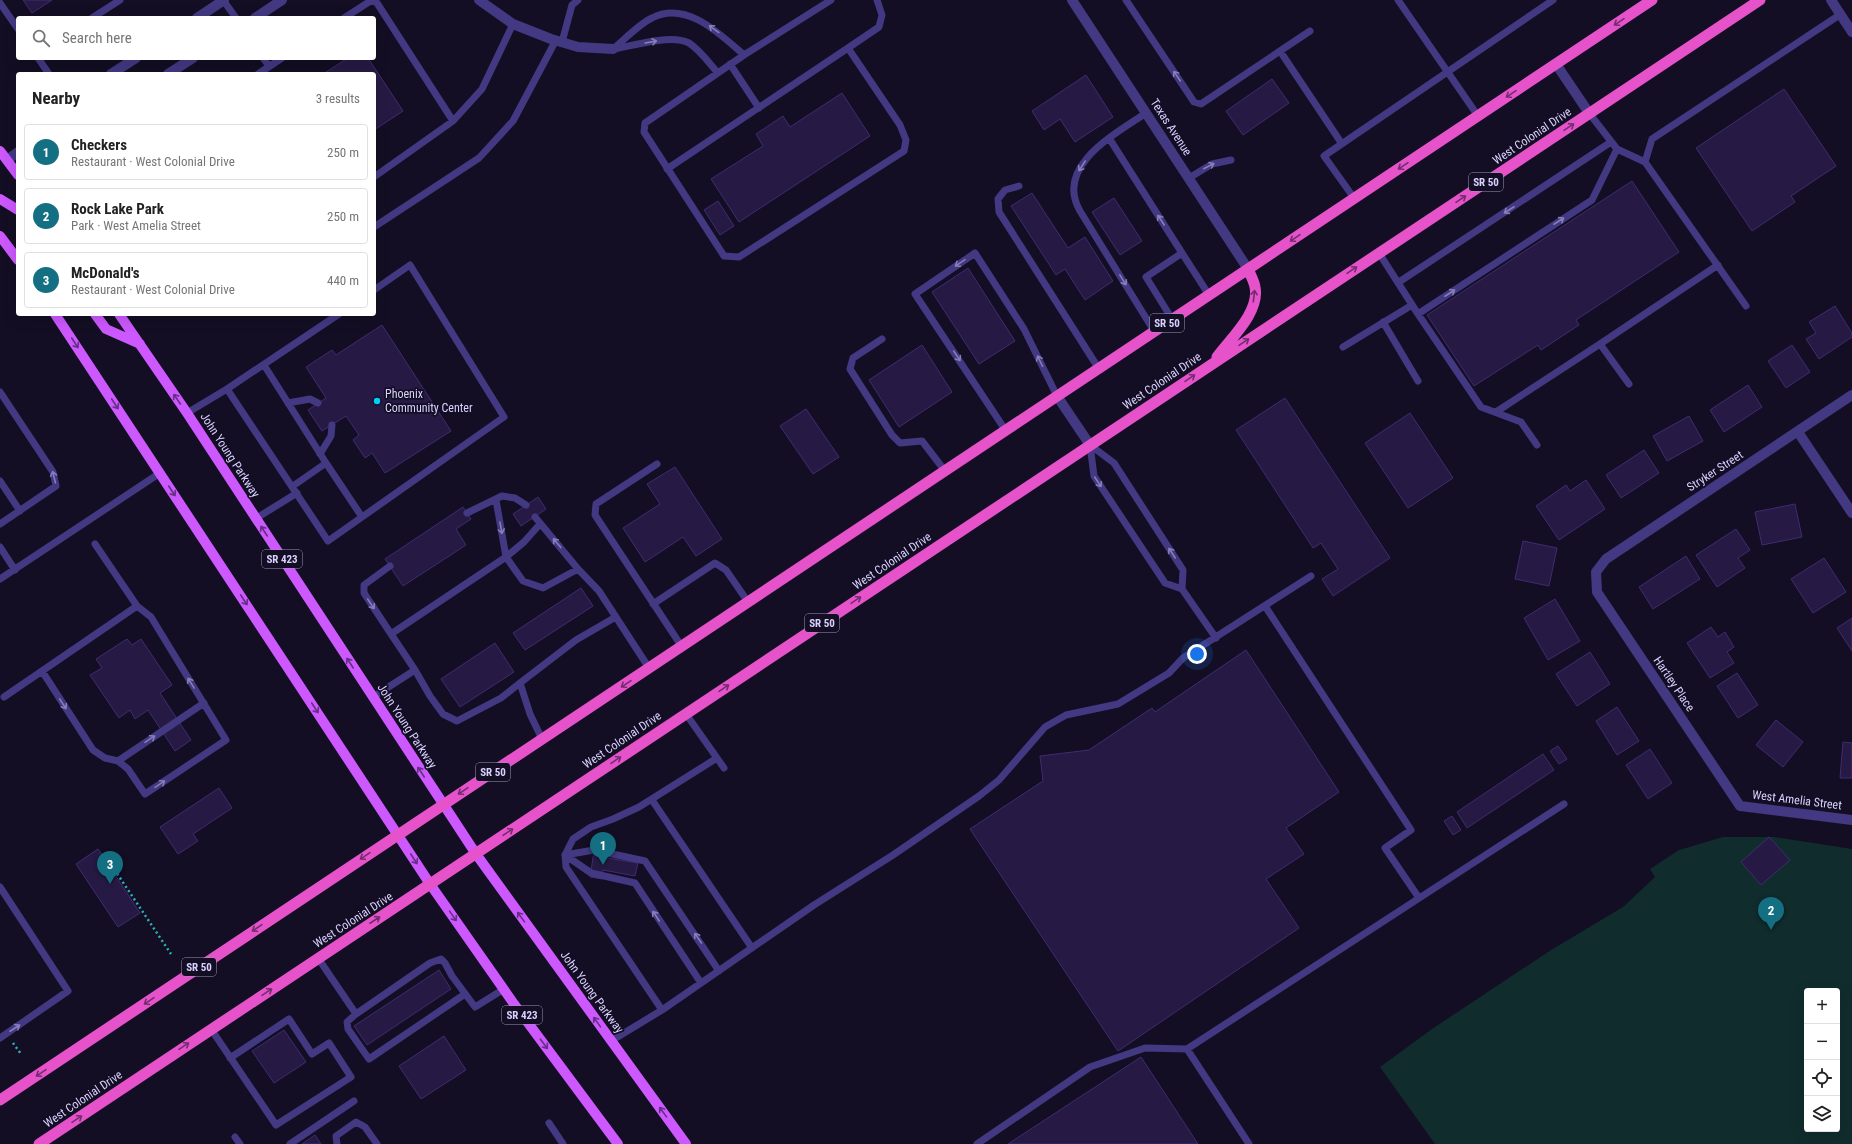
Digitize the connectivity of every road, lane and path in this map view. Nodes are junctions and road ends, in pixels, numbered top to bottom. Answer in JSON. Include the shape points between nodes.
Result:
{"nodes":[{"id":1,"x":120,"y":0,"type":"edge"},
{"id":2,"x":224,"y":0,"type":"edge"},
{"id":3,"x":282,"y":0,"type":"edge"},
{"id":4,"x":372,"y":0,"type":"edge"},
{"id":5,"x":479,"y":0,"type":"edge"},
{"id":6,"x":578,"y":0,"type":"edge"},
{"id":7,"x":831,"y":0,"type":"edge"},
{"id":8,"x":877,"y":0,"type":"edge"},
{"id":9,"x":1072,"y":0,"type":"edge"},
{"id":10,"x":1126,"y":0,"type":"edge"},
{"id":11,"x":1398,"y":0,"type":"edge"},
{"id":12,"x":1553,"y":0,"type":"edge"},
{"id":13,"x":1652,"y":0,"type":"edge"},
{"id":14,"x":1760,"y":0,"type":"edge"},
{"id":15,"x":1831,"y":0,"type":"edge"},
{"id":16,"x":0,"y":3,"type":"edge"},
{"id":17,"x":1841,"y":14,"type":"junction"},
{"id":18,"x":95,"y":16,"type":"edge"},
{"id":19,"x":200,"y":16,"type":"edge"},
{"id":20,"x":235,"y":16,"type":"edge"},
{"id":21,"x":258,"y":16,"type":"edge"},
{"id":22,"x":347,"y":16,"type":"edge"},
{"id":23,"x":513,"y":24,"type":"junction"},
{"id":24,"x":16,"y":26,"type":"edge"},
{"id":25,"x":1310,"y":31,"type":"dead end"},
{"id":26,"x":1852,"y":32,"type":"edge"},
{"id":27,"x":559,"y":41,"type":"junction"},
{"id":28,"x":848,"y":48,"type":"junction"},
{"id":29,"x":613,"y":49,"type":"junction"},
{"id":30,"x":1280,"y":51,"type":"junction"},
{"id":31,"x":744,"y":55,"type":"junction"},
{"id":32,"x":39,"y":60,"type":"edge"},
{"id":33,"x":133,"y":60,"type":"edge"},
{"id":34,"x":190,"y":60,"type":"edge"},
{"id":35,"x":264,"y":60,"type":"edge"},
{"id":36,"x":279,"y":60,"type":"edge"},
{"id":37,"x":730,"y":64,"type":"junction"},
{"id":38,"x":1556,"y":64,"type":"junction"},
{"id":39,"x":269,"y":66,"type":"junction"},
{"id":40,"x":48,"y":72,"type":"edge"},
{"id":41,"x":114,"y":72,"type":"edge"},
{"id":42,"x":171,"y":72,"type":"edge"},
{"id":43,"x":261,"y":72,"type":"edge"},
{"id":44,"x":718,"y":72,"type":"junction"},
{"id":45,"x":1447,"y":72,"type":"junction"},
{"id":46,"x":759,"y":108,"type":"junction"},
{"id":47,"x":1146,"y":113,"type":"junction"},
{"id":48,"x":1589,"y":114,"type":"junction"},
{"id":49,"x":1478,"y":116,"type":"junction"},
{"id":50,"x":453,"y":121,"type":"junction"},
{"id":51,"x":1109,"y":138,"type":"junction"},
{"id":52,"x":1611,"y":142,"type":"junction"},
{"id":53,"x":1342,"y":144,"type":"junction"},
{"id":54,"x":1618,"y":149,"type":"junction"},
{"id":55,"x":0,"y":151,"type":"edge"},
{"id":56,"x":16,"y":153,"type":"edge"},
{"id":57,"x":1231,"y":160,"type":"dead end"},
{"id":58,"x":4,"y":161,"type":"edge"},
{"id":59,"x":1646,"y":162,"type":"junction"},
{"id":60,"x":667,"y":169,"type":"junction"},
{"id":61,"x":16,"y":173,"type":"edge"},
{"id":62,"x":376,"y":176,"type":"edge"},
{"id":63,"x":1189,"y":178,"type":"junction"},
{"id":64,"x":1019,"y":186,"type":"dead end"},
{"id":65,"x":1354,"y":198,"type":"junction"},
{"id":66,"x":0,"y":199,"type":"edge"},
{"id":67,"x":16,"y":209,"type":"edge"},
{"id":68,"x":376,"y":227,"type":"edge"},
{"id":69,"x":0,"y":236,"type":"edge"},
{"id":70,"x":1182,"y":253,"type":"junction"},
{"id":71,"x":1379,"y":253,"type":"junction"},
{"id":72,"x":16,"y":257,"type":"edge"},
{"id":73,"x":1718,"y":265,"type":"junction"},
{"id":74,"x":1248,"y":269,"type":"junction"},
{"id":75,"x":1399,"y":282,"type":"junction"},
{"id":76,"x":376,"y":289,"type":"edge"},
{"id":77,"x":1209,"y":295,"type":"junction"},
{"id":78,"x":1412,"y":305,"type":"junction"},
{"id":79,"x":1746,"y":306,"type":"dead end"},
{"id":80,"x":1418,"y":314,"type":"junction"},
{"id":81,"x":56,"y":316,"type":"edge"},
{"id":82,"x":96,"y":316,"type":"edge"},
{"id":83,"x":120,"y":316,"type":"edge"},
{"id":84,"x":335,"y":316,"type":"edge"},
{"id":85,"x":1172,"y":319,"type":"junction"},
{"id":86,"x":1383,"y":322,"type":"junction"},
{"id":87,"x":1154,"y":331,"type":"junction"},
{"id":88,"x":882,"y":338,"type":"dead end"},
{"id":89,"x":140,"y":344,"type":"junction"},
{"id":90,"x":1600,"y":344,"type":"junction"},
{"id":91,"x":1343,"y":347,"type":"dead end"},
{"id":92,"x":1211,"y":364,"type":"junction"},
{"id":93,"x":264,"y":365,"type":"junction"},
{"id":94,"x":1099,"y":369,"type":"junction"},
{"id":95,"x":1418,"y":381,"type":"dead end"},
{"id":96,"x":1629,"y":384,"type":"dead end"},
{"id":97,"x":227,"y":389,"type":"junction"},
{"id":98,"x":0,"y":392,"type":"edge"},
{"id":99,"x":1852,"y":395,"type":"edge"},
{"id":100,"x":1057,"y":396,"type":"junction"},
{"id":101,"x":288,"y":403,"type":"junction"},
{"id":102,"x":318,"y":403,"type":"dead end"},
{"id":103,"x":1496,"y":412,"type":"junction"},
{"id":104,"x":187,"y":413,"type":"junction"},
{"id":105,"x":332,"y":425,"type":"dead end"},
{"id":106,"x":1006,"y":430,"type":"junction"},
{"id":107,"x":1798,"y":432,"type":"junction"},
{"id":108,"x":1090,"y":445,"type":"junction"},
{"id":109,"x":1537,"y":445,"type":"dead end"},
{"id":110,"x":320,"y":454,"type":"junction"},
{"id":111,"x":326,"y":463,"type":"junction"},
{"id":112,"x":658,"y":464,"type":"dead end"},
{"id":113,"x":945,"y":471,"type":"junction"},
{"id":114,"x":160,"y":473,"type":"junction"},
{"id":115,"x":0,"y":481,"type":"edge"},
{"id":116,"x":295,"y":489,"type":"junction"},
{"id":117,"x":496,"y":500,"type":"junction"},
{"id":118,"x":526,"y":505,"type":"dead end"},
{"id":119,"x":20,"y":511,"type":"junction"},
{"id":120,"x":467,"y":513,"type":"dead end"},
{"id":121,"x":1852,"y":513,"type":"edge"},
{"id":122,"x":362,"y":517,"type":"junction"},
{"id":123,"x":535,"y":517,"type":"dead end"},
{"id":124,"x":255,"y":519,"type":"junction"},
{"id":125,"x":0,"y":524,"type":"edge"},
{"id":126,"x":540,"y":524,"type":"junction"},
{"id":127,"x":95,"y":544,"type":"dead end"},
{"id":128,"x":0,"y":548,"type":"edge"},
{"id":129,"x":506,"y":557,"type":"junction"},
{"id":130,"x":390,"y":566,"type":"dead end"},
{"id":131,"x":578,"y":569,"type":"junction"},
{"id":132,"x":15,"y":570,"type":"junction"},
{"id":133,"x":1596,"y":572,"type":"joint"},
{"id":134,"x":1311,"y":576,"type":"dead end"},
{"id":135,"x":0,"y":580,"type":"edge"},
{"id":136,"x":1182,"y":589,"type":"junction"},
{"id":137,"x":748,"y":602,"type":"junction"},
{"id":138,"x":654,"y":604,"type":"junction"},
{"id":139,"x":137,"y":606,"type":"junction"},
{"id":140,"x":1265,"y":606,"type":"junction"},
{"id":141,"x":614,"y":618,"type":"junction"},
{"id":142,"x":391,"y":634,"type":"junction"},
{"id":143,"x":1216,"y":638,"type":"junction"},
{"id":144,"x":682,"y":647,"type":"junction"},
{"id":145,"x":649,"y":668,"type":"junction"},
{"id":146,"x":414,"y":670,"type":"junction"},
{"id":147,"x":42,"y":671,"type":"junction"},
{"id":148,"x":520,"y":683,"type":"junction"},
{"id":149,"x":4,"y":697,"type":"dead end"},
{"id":150,"x":373,"y":697,"type":"junction"},
{"id":151,"x":204,"y":703,"type":"junction"},
{"id":152,"x":686,"y":714,"type":"junction"},
{"id":153,"x":542,"y":739,"type":"junction"},
{"id":154,"x":717,"y":758,"type":"junction"},
{"id":155,"x":118,"y":761,"type":"junction"},
{"id":156,"x":724,"y":768,"type":"dead end"},
{"id":157,"x":652,"y":800,"type":"junction"},
{"id":158,"x":1564,"y":804,"type":"dead end"},
{"id":159,"x":443,"y":805,"type":"junction"},
{"id":160,"x":1740,"y":806,"type":"joint"},
{"id":161,"x":1852,"y":820,"type":"edge"},
{"id":162,"x":398,"y":834,"type":"junction"},
{"id":163,"x":476,"y":854,"type":"junction"},
{"id":164,"x":565,"y":855,"type":"junction"},
{"id":165,"x":106,"y":857,"type":"dead end"},
{"id":166,"x":430,"y":884,"type":"junction"},
{"id":167,"x":0,"y":887,"type":"edge"},
{"id":168,"x":1419,"y":898,"type":"junction"},
{"id":169,"x":752,"y":948,"type":"junction"},
{"id":170,"x":171,"y":954,"type":"dead end"},
{"id":171,"x":318,"y":958,"type":"junction"},
{"id":172,"x":719,"y":971,"type":"junction"},
{"id":173,"x":701,"y":983,"type":"junction"},
{"id":174,"x":504,"y":989,"type":"junction"},
{"id":175,"x":465,"y":994,"type":"junction"},
{"id":176,"x":662,"y":1010,"type":"junction"},
{"id":177,"x":356,"y":1014,"type":"junction"},
{"id":178,"x":211,"y":1028,"type":"junction"},
{"id":179,"x":0,"y":1038,"type":"edge"},
{"id":180,"x":611,"y":1041,"type":"junction"},
{"id":181,"x":1187,"y":1049,"type":"junction"},
{"id":182,"x":230,"y":1058,"type":"junction"},
{"id":183,"x":0,"y":1100,"type":"edge"},
{"id":184,"x":354,"y":1101,"type":"dead end"},
{"id":185,"x":549,"y":1123,"type":"dead end"},
{"id":186,"x":235,"y":1137,"type":"dead end"},
{"id":187,"x":40,"y":1144,"type":"edge"},
{"id":188,"x":240,"y":1144,"type":"edge"},
{"id":189,"x":290,"y":1144,"type":"edge"},
{"id":190,"x":337,"y":1144,"type":"edge"},
{"id":191,"x":377,"y":1144,"type":"edge"},
{"id":192,"x":563,"y":1144,"type":"edge"},
{"id":193,"x":618,"y":1144,"type":"edge"},
{"id":194,"x":686,"y":1144,"type":"edge"},
{"id":195,"x":977,"y":1144,"type":"edge"},
{"id":196,"x":1249,"y":1144,"type":"edge"}],
"edges":[{"from":1,"to":18,"type":"lane"},
{"from":2,"to":19,"type":"street"},
{"from":2,"to":20,"type":"lane"},
{"from":3,"to":21,"type":"street"},
{"from":4,"to":22,"type":"lane"},
{"from":4,"to":50,"type":"lane"},
{"from":5,"to":23,"type":"street"},
{"from":6,"to":27,"type":"lane","via":[[572,5]]},
{"from":7,"to":31,"type":"lane"},
{"from":8,"to":28,"type":"lane","via":[[882,15],[879,27]]},
{"from":9,"to":47,"type":"street","name":"Texas Avenue"},
{"from":30,"to":10,"type":"lane","one_way":true,"via":[[1201,104],[1194,102]]},
{"from":11,"to":45,"type":"lane"},
{"from":12,"to":45,"type":"lane"},
{"from":13,"to":38,"type":"highway","number":"SR 50","one_way":true},
{"from":14,"to":48,"type":"highway","name":"West Colonial Drive","number":"SR 50"},
{"from":15,"to":17,"type":"street"},
{"from":16,"to":24,"type":"lane"},
{"from":17,"to":26,"type":"street"},
{"from":17,"to":59,"type":"lane","via":[[1652,139]]},
{"from":23,"to":27,"type":"street"},
{"from":23,"to":50,"type":"lane","via":[[482,89]]},
{"from":25,"to":30,"type":"lane"},
{"from":27,"to":29,"type":"street","via":[[578,47]]},
{"from":27,"to":68,"type":"lane","via":[[513,121],[479,158]]},
{"from":28,"to":46,"type":"lane"},
{"from":28,"to":60,"type":"lane","via":[[900,125],[906,140],[904,150],[739,257],[724,256]]},
{"from":31,"to":29,"type":"lane","one_way":true,"via":[[713,28],[693,17],[670,13],[652,18]]},
{"from":29,"to":44,"type":"lane","one_way":true,"via":[[677,40],[689,44]]},
{"from":30,"to":53,"type":"lane"},
{"from":31,"to":37,"type":"lane"},
{"from":32,"to":40,"type":"lane"},
{"from":33,"to":41,"type":"street"},
{"from":34,"to":42,"type":"street"},
{"from":35,"to":39,"type":"lane"},
{"from":36,"to":39,"type":"lane"},
{"from":37,"to":44,"type":"lane"},
{"from":37,"to":46,"type":"lane"},
{"from":38,"to":48,"type":"street"},
{"from":38,"to":49,"type":"highway","number":"SR 50","one_way":true},
{"from":39,"to":43,"type":"lane"},
{"from":44,"to":60,"type":"lane","via":[[645,123],[644,132]]},
{"from":45,"to":49,"type":"lane"},
{"from":45,"to":53,"type":"lane"},
{"from":46,"to":60,"type":"lane"},
{"from":47,"to":51,"type":"lane"},
{"from":47,"to":63,"type":"street","name":"Texas Avenue"},
{"from":48,"to":52,"type":"lane"},
{"from":71,"to":48,"type":"highway","name":"West Colonial Drive","number":"SR 50","one_way":true},
{"from":49,"to":65,"type":"highway","number":"SR 50","one_way":true},
{"from":50,"to":62,"type":"lane"},
{"from":70,"to":51,"type":"lane","one_way":true},
{"from":51,"to":87,"type":"lane","one_way":true,"via":[[1091,152],[1077,174],[1073,189],[1074,200]]},
{"from":52,"to":54,"type":"lane"},
{"from":52,"to":75,"type":"lane","one_way":true},
{"from":53,"to":65,"type":"lane","via":[[1324,156]]},
{"from":54,"to":59,"type":"lane"},
{"from":80,"to":54,"type":"lane","one_way":true,"via":[[1592,200]]},
{"from":55,"to":58,"type":"main road"},
{"from":56,"to":58,"type":"street"},
{"from":63,"to":57,"type":"lane","one_way":true,"via":[[1212,164]]},
{"from":58,"to":61,"type":"main road"},
{"from":59,"to":73,"type":"lane"},
{"from":63,"to":74,"type":"street","name":"Texas Avenue"},
{"from":64,"to":94,"type":"lane","via":[[1006,190],[998,199],[1000,212]]},
{"from":65,"to":74,"type":"highway","number":"SR 50","one_way":true},
{"from":66,"to":67,"type":"main road"},
{"from":69,"to":72,"type":"main road"},
{"from":70,"to":77,"type":"lane"},
{"from":70,"to":85,"type":"lane","via":[[1146,277]]},
{"from":71,"to":75,"type":"lane"},
{"from":92,"to":71,"type":"highway","name":"West Colonial Drive","number":"SR 50","one_way":true},
{"from":73,"to":79,"type":"lane"},
{"from":73,"to":90,"type":"lane"},
{"from":74,"to":77,"type":"highway","number":"SR 50"},
{"from":92,"to":74,"type":"highway","one_way":true,"via":[[1248,317],[1255,299],[1255,286]]},
{"from":75,"to":78,"type":"lane"},
{"from":76,"to":122,"type":"lane","via":[[410,265],[504,417]]},
{"from":77,"to":85,"type":"highway","number":"SR 50"},
{"from":78,"to":80,"type":"lane"},
{"from":78,"to":86,"type":"lane"},
{"from":80,"to":103,"type":"lane","via":[[1482,407]]},
{"from":81,"to":114,"type":"main road","number":"SR 423","one_way":true},
{"from":82,"to":89,"type":"main road","via":[[106,329]]},
{"from":83,"to":89,"type":"main road","name":"John Young Parkway","number":"SR 423"},
{"from":84,"to":93,"type":"lane"},
{"from":85,"to":87,"type":"highway","number":"SR 50"},
{"from":86,"to":91,"type":"lane"},
{"from":86,"to":95,"type":"lane"},
{"from":87,"to":94,"type":"highway","number":"SR 50"},
{"from":88,"to":113,"type":"lane","via":[[853,358],[850,368],[892,435],[900,443],[922,441]]},
{"from":104,"to":89,"type":"main road","name":"John Young Parkway","number":"SR 423","one_way":true},
{"from":90,"to":96,"type":"lane"},
{"from":90,"to":103,"type":"lane"},
{"from":108,"to":92,"type":"highway","name":"West Colonial Drive","number":"SR 50","one_way":true},
{"from":93,"to":97,"type":"lane"},
{"from":93,"to":101,"type":"lane"},
{"from":94,"to":100,"type":"highway","number":"SR 50"},
{"from":97,"to":104,"type":"lane"},
{"from":97,"to":116,"type":"lane"},
{"from":119,"to":98,"type":"lane","one_way":true,"via":[[56,486],[53,472]]},
{"from":99,"to":107,"type":"street","name":"Stryker Street"},
{"from":100,"to":106,"type":"highway","number":"SR 50"},
{"from":100,"to":106,"type":"lane","one_way":true,"via":[[1024,329],[975,253],[915,294]]},
{"from":100,"to":108,"type":"street"},
{"from":101,"to":102,"type":"lane","via":[[310,399]]},
{"from":101,"to":110,"type":"lane"},
{"from":103,"to":109,"type":"lane","via":[[1521,422]]},
{"from":104,"to":124,"type":"main road","name":"John Young Parkway","number":"SR 423"},
{"from":105,"to":110,"type":"lane","via":[[331,436]]},
{"from":106,"to":113,"type":"highway","number":"SR 50"},
{"from":107,"to":121,"type":"street"},
{"from":107,"to":133,"type":"street","name":"Stryker Street","via":[[1606,559]]},
{"from":136,"to":108,"type":"lane","one_way":true,"via":[[1183,570],[1114,463]]},
{"from":108,"to":136,"type":"lane","one_way":true,"via":[[1094,476],[1164,583]]},
{"from":152,"to":108,"type":"highway","name":"West Colonial Drive","number":"SR 50","one_way":true},
{"from":110,"to":111,"type":"lane"},
{"from":111,"to":116,"type":"lane"},
{"from":111,"to":122,"type":"lane"},
{"from":112,"to":138,"type":"lane","via":[[596,504],[595,515]]},
{"from":113,"to":137,"type":"highway","number":"SR 50"},
{"from":114,"to":132,"type":"lane"},
{"from":114,"to":162,"type":"main road","number":"SR 423","one_way":true},
{"from":115,"to":119,"type":"lane"},
{"from":116,"to":122,"type":"lane","via":[[328,541]]},
{"from":116,"to":124,"type":"lane"},
{"from":117,"to":118,"type":"lane","via":[[502,496],[515,498]]},
{"from":117,"to":120,"type":"lane"},
{"from":117,"to":129,"type":"lane","one_way":true},
{"from":119,"to":125,"type":"lane"},
{"from":123,"to":126,"type":"lane"},
{"from":150,"to":124,"type":"main road","name":"John Young Parkway","number":"SR 423","one_way":true},
{"from":126,"to":129,"type":"lane"},
{"from":131,"to":126,"type":"lane","one_way":true},
{"from":127,"to":139,"type":"lane"},
{"from":128,"to":132,"type":"lane"},
{"from":129,"to":131,"type":"lane","via":[[523,581],[543,588]]},
{"from":129,"to":142,"type":"lane"},
{"from":130,"to":142,"type":"lane","one_way":true,"via":[[364,585],[364,593]]},
{"from":131,"to":141,"type":"lane","via":[[599,592]]},
{"from":132,"to":135,"type":"lane"},
{"from":133,"to":160,"type":"street","name":"Hartley Place","via":[[1597,592]]},
{"from":134,"to":140,"type":"lane"},
{"from":136,"to":143,"type":"lane"},
{"from":137,"to":138,"type":"lane","via":[[726,570],[715,563]]},
{"from":137,"to":144,"type":"highway","number":"SR 50"},
{"from":138,"to":144,"type":"lane"},
{"from":139,"to":147,"type":"lane"},
{"from":151,"to":139,"type":"lane","one_way":true,"via":[[151,618]]},
{"from":140,"to":143,"type":"lane"},
{"from":140,"to":168,"type":"lane","via":[[1411,830],[1385,848]]},
{"from":141,"to":145,"type":"lane"},
{"from":141,"to":148,"type":"lane","via":[[576,640]]},
{"from":142,"to":146,"type":"lane"},
{"from":143,"to":169,"type":"lane","via":[[1183,658],[1169,673],[1118,704],[1066,715],[1045,727],[999,780],[979,796]]},
{"from":144,"to":145,"type":"highway","number":"SR 50"},
{"from":145,"to":153,"type":"highway","number":"SR 50","one_way":true},
{"from":146,"to":148,"type":"lane","via":[[443,714],[457,721],[501,698]]},
{"from":146,"to":150,"type":"lane"},
{"from":147,"to":149,"type":"lane"},
{"from":147,"to":155,"type":"lane","one_way":true,"via":[[94,750],[105,758]]},
{"from":148,"to":153,"type":"lane","via":[[530,714]]},
{"from":159,"to":150,"type":"main road","name":"John Young Parkway","number":"SR 423","one_way":true},
{"from":155,"to":151,"type":"lane","one_way":true},
{"from":155,"to":151,"type":"lane","one_way":true,"via":[[128,770],[145,794],[158,786],[226,740]]},
{"from":152,"to":154,"type":"lane"},
{"from":163,"to":152,"type":"highway","name":"West Colonial Drive","number":"SR 50","one_way":true},
{"from":153,"to":159,"type":"highway","number":"SR 50","one_way":true},
{"from":154,"to":156,"type":"lane"},
{"from":154,"to":157,"type":"lane"},
{"from":157,"to":164,"type":"lane","via":[[613,820],[590,827],[573,839]]},
{"from":157,"to":169,"type":"lane"},
{"from":158,"to":168,"type":"lane"},
{"from":159,"to":162,"type":"highway","number":"SR 50"},
{"from":159,"to":163,"type":"main road","name":"John Young Parkway","number":"SR 423"},
{"from":160,"to":161,"type":"street","name":"West Amelia Street"},
{"from":162,"to":166,"type":"main road","number":"SR 423","one_way":true},
{"from":162,"to":183,"type":"highway","number":"SR 50","one_way":true},
{"from":163,"to":166,"type":"highway","name":"West Colonial Drive","number":"SR 50"},
{"from":180,"to":163,"type":"main road","name":"John Young Parkway","number":"SR 423","one_way":true},
{"from":172,"to":164,"type":"lane","one_way":true,"via":[[645,861],[594,850]]},
{"from":173,"to":164,"type":"lane","one_way":true,"via":[[635,883],[590,873]]},
{"from":164,"to":176,"type":"lane","via":[[566,867]]},
{"from":165,"to":170,"type":"path"},
{"from":171,"to":166,"type":"highway","name":"West Colonial Drive","number":"SR 50","one_way":true},
{"from":166,"to":174,"type":"main road","number":"SR 423","one_way":true},
{"from":179,"to":167,"type":"lane","one_way":true,"via":[[68,991]]},
{"from":168,"to":181,"type":"lane"},
{"from":169,"to":172,"type":"lane"},
{"from":171,"to":177,"type":"lane"},
{"from":178,"to":171,"type":"highway","name":"West Colonial Drive","number":"SR 50","one_way":true},
{"from":172,"to":173,"type":"lane"},
{"from":173,"to":176,"type":"lane"},
{"from":174,"to":175,"type":"lane","via":[[475,1007]]},
{"from":174,"to":193,"type":"main road","number":"SR 423","one_way":true},
{"from":175,"to":177,"type":"lane","via":[[441,959],[430,963]]},
{"from":175,"to":177,"type":"lane","via":[[369,1059],[348,1029],[347,1022]]},
{"from":176,"to":180,"type":"lane"},
{"from":178,"to":182,"type":"lane"},
{"from":187,"to":178,"type":"highway","name":"West Colonial Drive","number":"SR 50","one_way":true},
{"from":194,"to":180,"type":"main road","name":"John Young Parkway","number":"SR 423","one_way":true},
{"from":181,"to":195,"type":"lane","via":[[1145,1048],[1090,1067]]},
{"from":181,"to":196,"type":"lane"},
{"from":182,"to":182,"type":"lane","via":[[276,1125],[351,1077],[329,1043],[312,1054],[289,1019]]},
{"from":184,"to":189,"type":"lane"},
{"from":185,"to":192,"type":"lane"},
{"from":186,"to":188,"type":"lane"},
{"from":190,"to":191,"type":"lane","via":[[336,1136],[356,1122],[365,1127]]}]}
